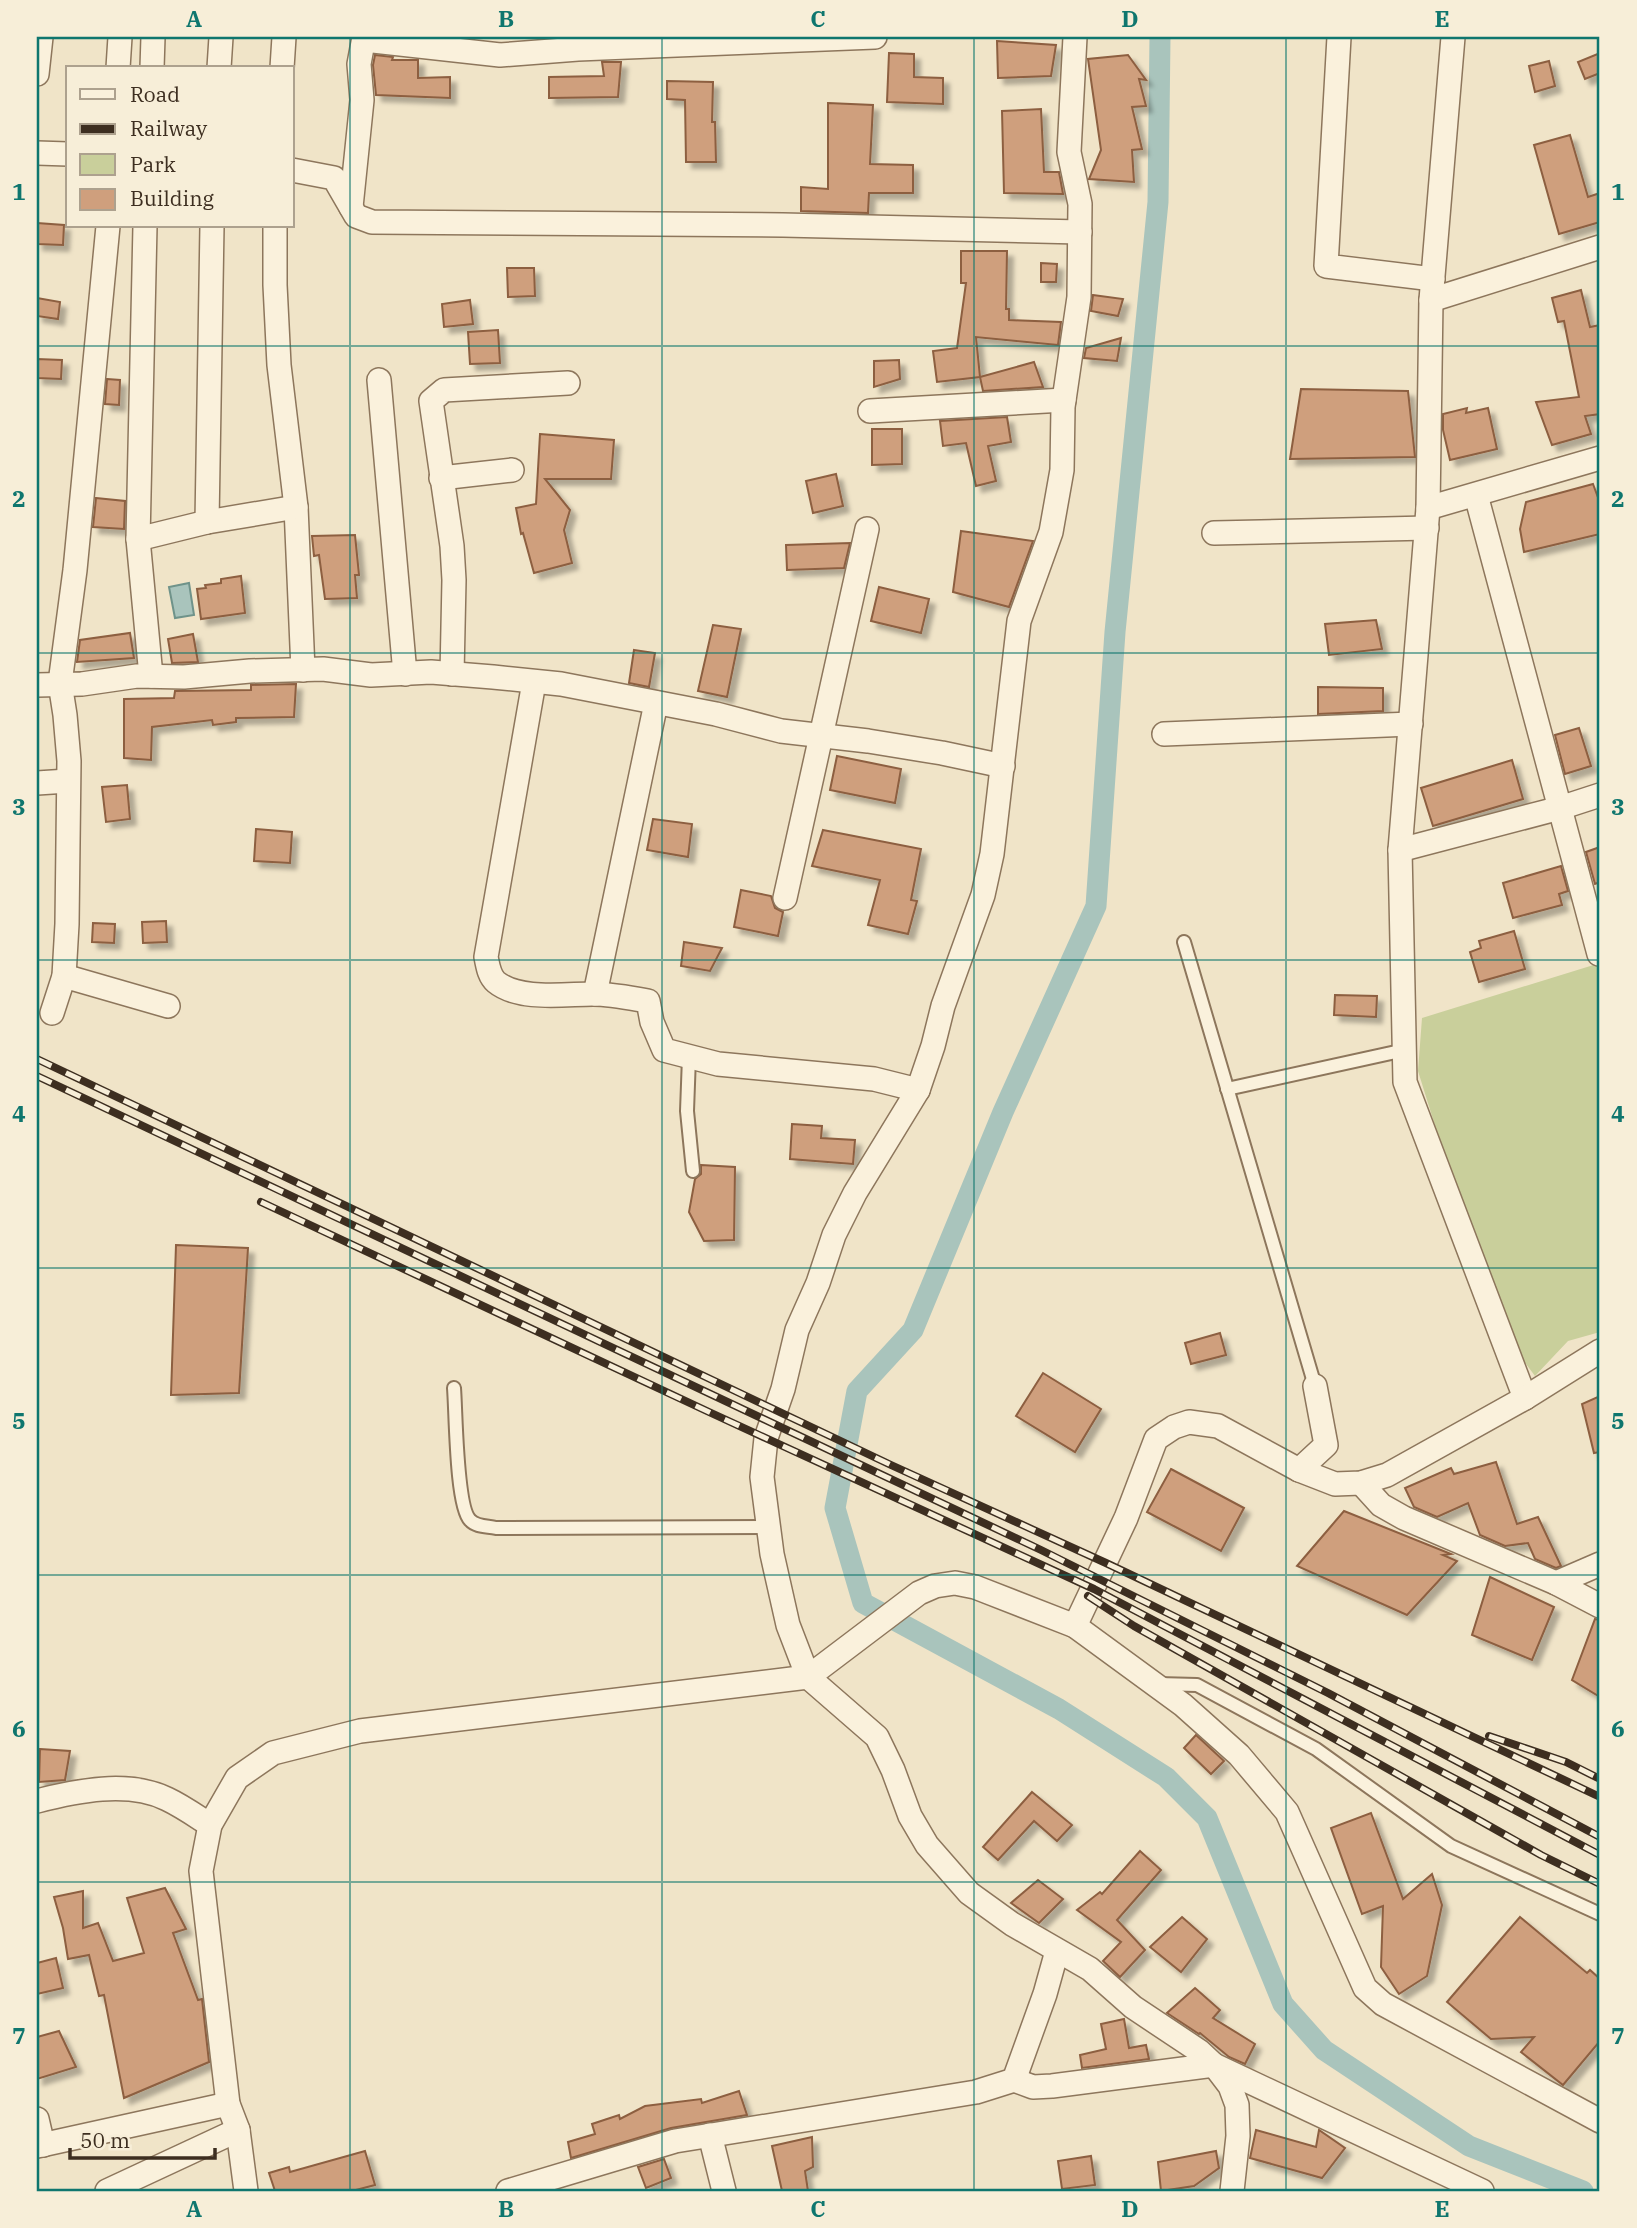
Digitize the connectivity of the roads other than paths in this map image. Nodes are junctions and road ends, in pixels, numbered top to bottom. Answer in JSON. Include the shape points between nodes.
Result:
{"nodes":[{"id":1,"x":41,"y":37,"type":"edge"},
{"id":2,"x":120,"y":37,"type":"edge"},
{"id":3,"x":153,"y":37,"type":"edge"},
{"id":4,"x":221,"y":37,"type":"edge"},
{"id":5,"x":284,"y":37,"type":"edge"},
{"id":6,"x":875,"y":37,"type":"edge"},
{"id":7,"x":1075,"y":37,"type":"edge"},
{"id":8,"x":1339,"y":37,"type":"edge"},
{"id":9,"x":1453,"y":37,"type":"edge"},
{"id":10,"x":364,"y":39,"type":"edge"},
{"id":11,"x":578,"y":43,"type":"edge"},
{"id":12,"x":118,"y":66,"type":"edge"},
{"id":13,"x":152,"y":66,"type":"edge"},
{"id":14,"x":219,"y":66,"type":"edge"},
{"id":15,"x":282,"y":66,"type":"edge"},
{"id":16,"x":37,"y":74,"type":"edge"},
{"id":17,"x":37,"y":153,"type":"edge"},
{"id":18,"x":66,"y":154,"type":"edge"},
{"id":19,"x":294,"y":170,"type":"edge"},
{"id":20,"x":351,"y":209,"type":"junction"},
{"id":21,"x":108,"y":228,"type":"edge"},
{"id":22,"x":145,"y":228,"type":"edge"},
{"id":23,"x":212,"y":228,"type":"edge"},
{"id":24,"x":275,"y":228,"type":"edge"},
{"id":25,"x":1080,"y":232,"type":"junction"},
{"id":26,"x":1600,"y":247,"type":"edge"},
{"id":27,"x":1432,"y":290,"type":"junction"},
{"id":28,"x":379,"y":380,"type":"dead end"},
{"id":29,"x":568,"y":383,"type":"dead end"},
{"id":30,"x":1064,"y":400,"type":"junction"},
{"id":31,"x":870,"y":411,"type":"dead end"},
{"id":32,"x":1600,"y":458,"type":"edge"},
{"id":33,"x":512,"y":470,"type":"dead end"},
{"id":34,"x":441,"y":478,"type":"junction"},
{"id":35,"x":1476,"y":495,"type":"junction"},
{"id":36,"x":296,"y":507,"type":"junction"},
{"id":37,"x":1428,"y":518,"type":"junction"},
{"id":38,"x":207,"y":522,"type":"junction"},
{"id":39,"x":867,"y":529,"type":"dead end"},
{"id":40,"x":1214,"y":533,"type":"dead end"},
{"id":41,"x":138,"y":539,"type":"junction"},
{"id":42,"x":303,"y":670,"type":"junction"},
{"id":43,"x":405,"y":674,"type":"junction"},
{"id":44,"x":452,"y":674,"type":"junction"},
{"id":45,"x":151,"y":676,"type":"junction"},
{"id":46,"x":534,"y":682,"type":"junction"},
{"id":47,"x":48,"y":684,"type":"edge"},
{"id":48,"x":656,"y":703,"type":"junction"},
{"id":49,"x":1411,"y":724,"type":"junction"},
{"id":50,"x":1164,"y":734,"type":"dead end"},
{"id":51,"x":821,"y":736,"type":"junction"},
{"id":52,"x":1003,"y":766,"type":"junction"},
{"id":53,"x":68,"y":781,"type":"junction"},
{"id":54,"x":37,"y":783,"type":"edge"},
{"id":55,"x":1600,"y":795,"type":"edge"},
{"id":56,"x":1560,"y":808,"type":"junction"},
{"id":57,"x":1400,"y":850,"type":"junction"},
{"id":58,"x":785,"y":898,"type":"dead end"},
{"id":59,"x":1184,"y":942,"type":"dead end"},
{"id":60,"x":1599,"y":954,"type":"edge"},
{"id":61,"x":64,"y":976,"type":"junction"},
{"id":62,"x":594,"y":994,"type":"junction"},
{"id":63,"x":169,"y":1006,"type":"dead end"},
{"id":64,"x":52,"y":1013,"type":"dead end"},
{"id":65,"x":1405,"y":1050,"type":"junction"},
{"id":66,"x":689,"y":1057,"type":"junction"},
{"id":67,"x":1227,"y":1089,"type":"junction"},
{"id":68,"x":918,"y":1090,"type":"junction"},
{"id":69,"x":693,"y":1171,"type":"dead end"},
{"id":70,"x":1600,"y":1351,"type":"edge"},
{"id":71,"x":1315,"y":1386,"type":"joint"},
{"id":72,"x":454,"y":1388,"type":"dead end"},
{"id":73,"x":1525,"y":1398,"type":"junction"},
{"id":74,"x":1299,"y":1470,"type":"junction"},
{"id":75,"x":1361,"y":1483,"type":"junction"},
{"id":76,"x":769,"y":1527,"type":"junction"},
{"id":77,"x":1600,"y":1564,"type":"edge"},
{"id":78,"x":1556,"y":1583,"type":"junction"},
{"id":79,"x":1600,"y":1606,"type":"edge"},
{"id":80,"x":1075,"y":1626,"type":"junction"},
{"id":81,"x":808,"y":1677,"type":"junction"},
{"id":82,"x":1154,"y":1684,"type":"junction"},
{"id":83,"x":37,"y":1801,"type":"edge"},
{"id":84,"x":210,"y":1825,"type":"junction"},
{"id":85,"x":1600,"y":1914,"type":"edge"},
{"id":86,"x":1057,"y":1951,"type":"junction"},
{"id":87,"x":1214,"y":2065,"type":"junction"},
{"id":88,"x":1014,"y":2080,"type":"junction"},
{"id":89,"x":228,"y":2104,"type":"junction"},
{"id":90,"x":37,"y":2119,"type":"edge"},
{"id":91,"x":1600,"y":2121,"type":"edge"},
{"id":92,"x":238,"y":2130,"type":"junction"},
{"id":93,"x":710,"y":2135,"type":"junction"},
{"id":94,"x":40,"y":2145,"type":"edge"},
{"id":95,"x":540,"y":2187,"type":"edge"},
{"id":96,"x":107,"y":2191,"type":"edge"},
{"id":97,"x":246,"y":2191,"type":"edge"},
{"id":98,"x":508,"y":2191,"type":"edge"},
{"id":99,"x":724,"y":2191,"type":"edge"},
{"id":100,"x":1232,"y":2191,"type":"edge"},
{"id":101,"x":1482,"y":2191,"type":"edge"}],
"edges":[{"from":1,"to":16,"type":"street"},
{"from":2,"to":12,"type":"street"},
{"from":3,"to":13,"type":"street"},
{"from":4,"to":14,"type":"street"},
{"from":5,"to":15,"type":"street"},
{"from":6,"to":11,"type":"street"},
{"from":7,"to":25,"type":"street","via":[[1069,152],[1080,204]]},
{"from":8,"to":27,"type":"street","via":[[1326,266]]},
{"from":9,"to":27,"type":"street"},
{"from":10,"to":11,"type":"street","via":[[500,55]]},
{"from":10,"to":20,"type":"street"},
{"from":17,"to":18,"type":"street"},
{"from":19,"to":20,"type":"street","via":[[334,178]]},
{"from":20,"to":25,"type":"street","via":[[372,222]]},
{"from":21,"to":47,"type":"street","via":[[75,570]]},
{"from":22,"to":41,"type":"street"},
{"from":23,"to":38,"type":"street"},
{"from":24,"to":36,"type":"street","via":[[279,365]]},
{"from":25,"to":30,"type":"street","via":[[1079,297]]},
{"from":26,"to":27,"type":"street"},
{"from":27,"to":37,"type":"street"},
{"from":28,"to":43,"type":"street"},
{"from":29,"to":34,"type":"street","via":[[444,390],[436,395],[431,412]]},
{"from":30,"to":31,"type":"street"},
{"from":30,"to":52,"type":"street","via":[[1062,470],[1054,519],[1019,621]]},
{"from":32,"to":35,"type":"street"},
{"from":33,"to":34,"type":"street"},
{"from":34,"to":44,"type":"street","via":[[453,557]]},
{"from":35,"to":37,"type":"street"},
{"from":35,"to":56,"type":"street"},
{"from":36,"to":38,"type":"street"},
{"from":36,"to":42,"type":"street"},
{"from":37,"to":40,"type":"street"},
{"from":37,"to":49,"type":"street"},
{"from":38,"to":41,"type":"street"},
{"from":39,"to":51,"type":"street"},
{"from":41,"to":45,"type":"street"},
{"from":42,"to":43,"type":"street"},
{"from":42,"to":45,"type":"street"},
{"from":43,"to":44,"type":"street"},
{"from":44,"to":46,"type":"street"},
{"from":45,"to":47,"type":"street"},
{"from":46,"to":48,"type":"street"},
{"from":46,"to":62,"type":"street","via":[[486,957],[489,973],[513,992]]},
{"from":47,"to":53,"type":"street","via":[[65,715]]},
{"from":48,"to":51,"type":"street"},
{"from":48,"to":62,"type":"street"},
{"from":49,"to":50,"type":"street"},
{"from":49,"to":57,"type":"street"},
{"from":51,"to":52,"type":"street"},
{"from":51,"to":58,"type":"street"},
{"from":52,"to":68,"type":"street","via":[[983,895]]},
{"from":53,"to":54,"type":"street"},
{"from":53,"to":61,"type":"street"},
{"from":55,"to":56,"type":"street"},
{"from":56,"to":57,"type":"street"},
{"from":56,"to":60,"type":"street"},
{"from":57,"to":65,"type":"street"},
{"from":59,"to":67,"type":"lane"},
{"from":61,"to":63,"type":"street"},
{"from":61,"to":64,"type":"street"},
{"from":62,"to":66,"type":"street","via":[[648,1001],[664,1051]]},
{"from":65,"to":67,"type":"lane"},
{"from":65,"to":73,"type":"street","via":[[1405,1082]]},
{"from":66,"to":68,"type":"street","via":[[743,1068],[874,1079]]},
{"from":66,"to":69,"type":"lane","via":[[687,1111]]},
{"from":67,"to":71,"type":"lane"},
{"from":68,"to":76,"type":"street","via":[[855,1193],[797,1329],[766,1438],[762,1477]]},
{"from":70,"to":73,"type":"street"},
{"from":71,"to":74,"type":"street","via":[[1326,1445]]},
{"from":72,"to":76,"type":"lane","via":[[461,1496],[469,1519],[477,1525]]},
{"from":73,"to":75,"type":"street","via":[[1387,1475]]},
{"from":74,"to":75,"type":"street","via":[[1335,1484]]},
{"from":74,"to":80,"type":"street","via":[[1218,1426],[1189,1422],[1156,1439],[1126,1518]]},
{"from":75,"to":78,"type":"street","via":[[1381,1505],[1404,1518]]},
{"from":76,"to":81,"type":"street","via":[[788,1625]]},
{"from":77,"to":78,"type":"street"},
{"from":78,"to":79,"type":"street"},
{"from":80,"to":81,"type":"street","via":[[975,1587],[935,1586],[919,1593]]},
{"from":80,"to":82,"type":"street"},
{"from":81,"to":84,"type":"street","via":[[360,1731],[323,1740],[273,1753],[237,1779]]},
{"from":81,"to":86,"type":"street","via":[[877,1737],[927,1845],[969,1893]]},
{"from":82,"to":85,"type":"lane","via":[[1197,1685],[1317,1749],[1451,1846]]},
{"from":82,"to":91,"type":"street","via":[[1239,1755],[1287,1812],[1365,1988],[1382,2004]]},
{"from":83,"to":84,"type":"street","via":[[98,1790],[140,1790],[166,1798]]},
{"from":84,"to":89,"type":"street","via":[[201,1871]]},
{"from":86,"to":87,"type":"street","via":[[1090,1969],[1133,2007]]},
{"from":86,"to":88,"type":"street"},
{"from":87,"to":88,"type":"street","via":[[1052,2087]]},
{"from":87,"to":100,"type":"street","via":[[1237,2105]]},
{"from":87,"to":101,"type":"street"},
{"from":88,"to":93,"type":"street","via":[[976,2092]]},
{"from":89,"to":92,"type":"street"},
{"from":89,"to":94,"type":"street"},
{"from":90,"to":94,"type":"street"},
{"from":92,"to":96,"type":"street"},
{"from":92,"to":97,"type":"street"},
{"from":93,"to":95,"type":"street","via":[[675,2141]]},
{"from":93,"to":99,"type":"street"},
{"from":95,"to":98,"type":"street"}]}
